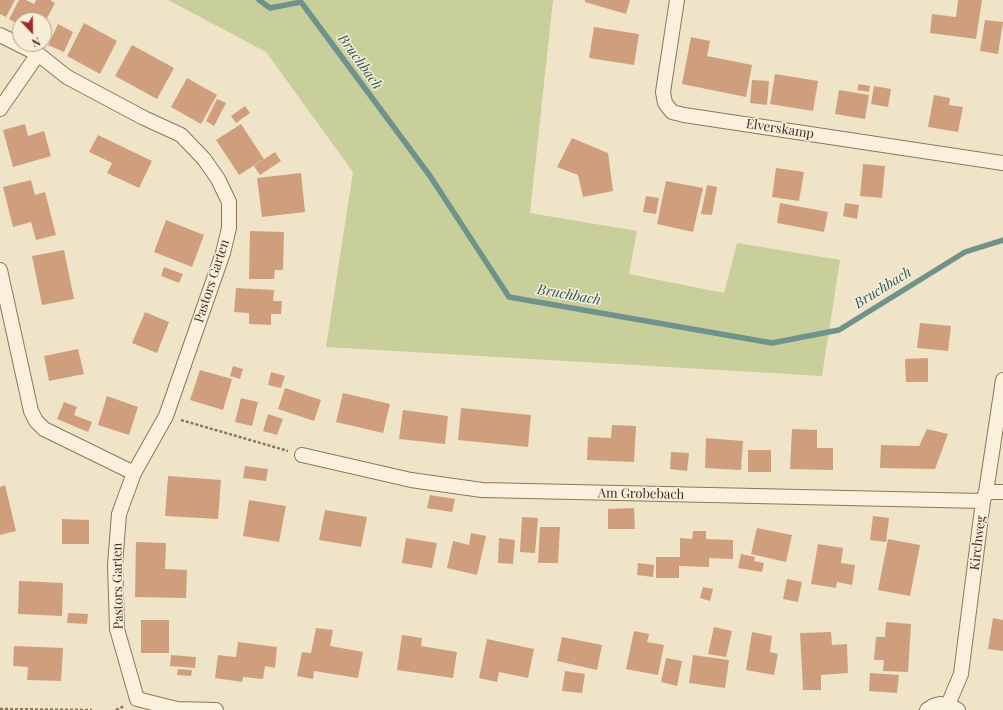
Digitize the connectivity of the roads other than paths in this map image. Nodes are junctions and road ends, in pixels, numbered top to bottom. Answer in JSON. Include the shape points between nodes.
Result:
{"nodes":[{"id":1,"x":677,"y":0,"type":"edge"},
{"id":2,"x":0,"y":35,"type":"edge"},
{"id":3,"x":38,"y":54,"type":"junction"},
{"id":4,"x":0,"y":109,"type":"edge"},
{"id":5,"x":1003,"y":164,"type":"edge"},
{"id":6,"x":0,"y":270,"type":"edge"},
{"id":7,"x":1003,"y":380,"type":"edge"},
{"id":8,"x":302,"y":455,"type":"road end"},
{"id":9,"x":134,"y":473,"type":"junction"},
{"id":10,"x":1003,"y":492,"type":"edge"},
{"id":11,"x":984,"y":497,"type":"junction"},
{"id":12,"x":953,"y":707,"type":"edge"},
{"id":13,"x":216,"y":710,"type":"edge"},
{"id":14,"x":927,"y":710,"type":"edge"}],
"edges":[{"from":1,"to":5,"type":"street","name":"Elverskamp","via":[[663,92],[665,103],[672,112]]},
{"from":2,"to":3,"type":"street","name":"Pastors Garten"},
{"from":3,"to":4,"type":"street"},
{"from":3,"to":9,"type":"street","name":"Pastors Garten","via":[[66,77],[181,135],[204,159],[218,179],[229,202],[229,228],[223,253],[166,416]]},
{"from":6,"to":9,"type":"street","via":[[31,411],[36,421],[44,429]]},
{"from":7,"to":11,"type":"street","name":"Kirchweg"},
{"from":8,"to":11,"type":"street","name":"Am Grobebach","via":[[411,480],[482,490]]},
{"from":9,"to":13,"type":"street","name":"Pastors Garten","via":[[119,514],[115,565],[117,629],[137,699],[177,709]]},
{"from":10,"to":11,"type":"street","name":"Am Grobebach"},
{"from":11,"to":12,"type":"street","name":"Kirchweg","via":[[961,674]]},
{"from":12,"to":14,"type":"street","name":"Kirchweg","via":[[940,704]]}]}
